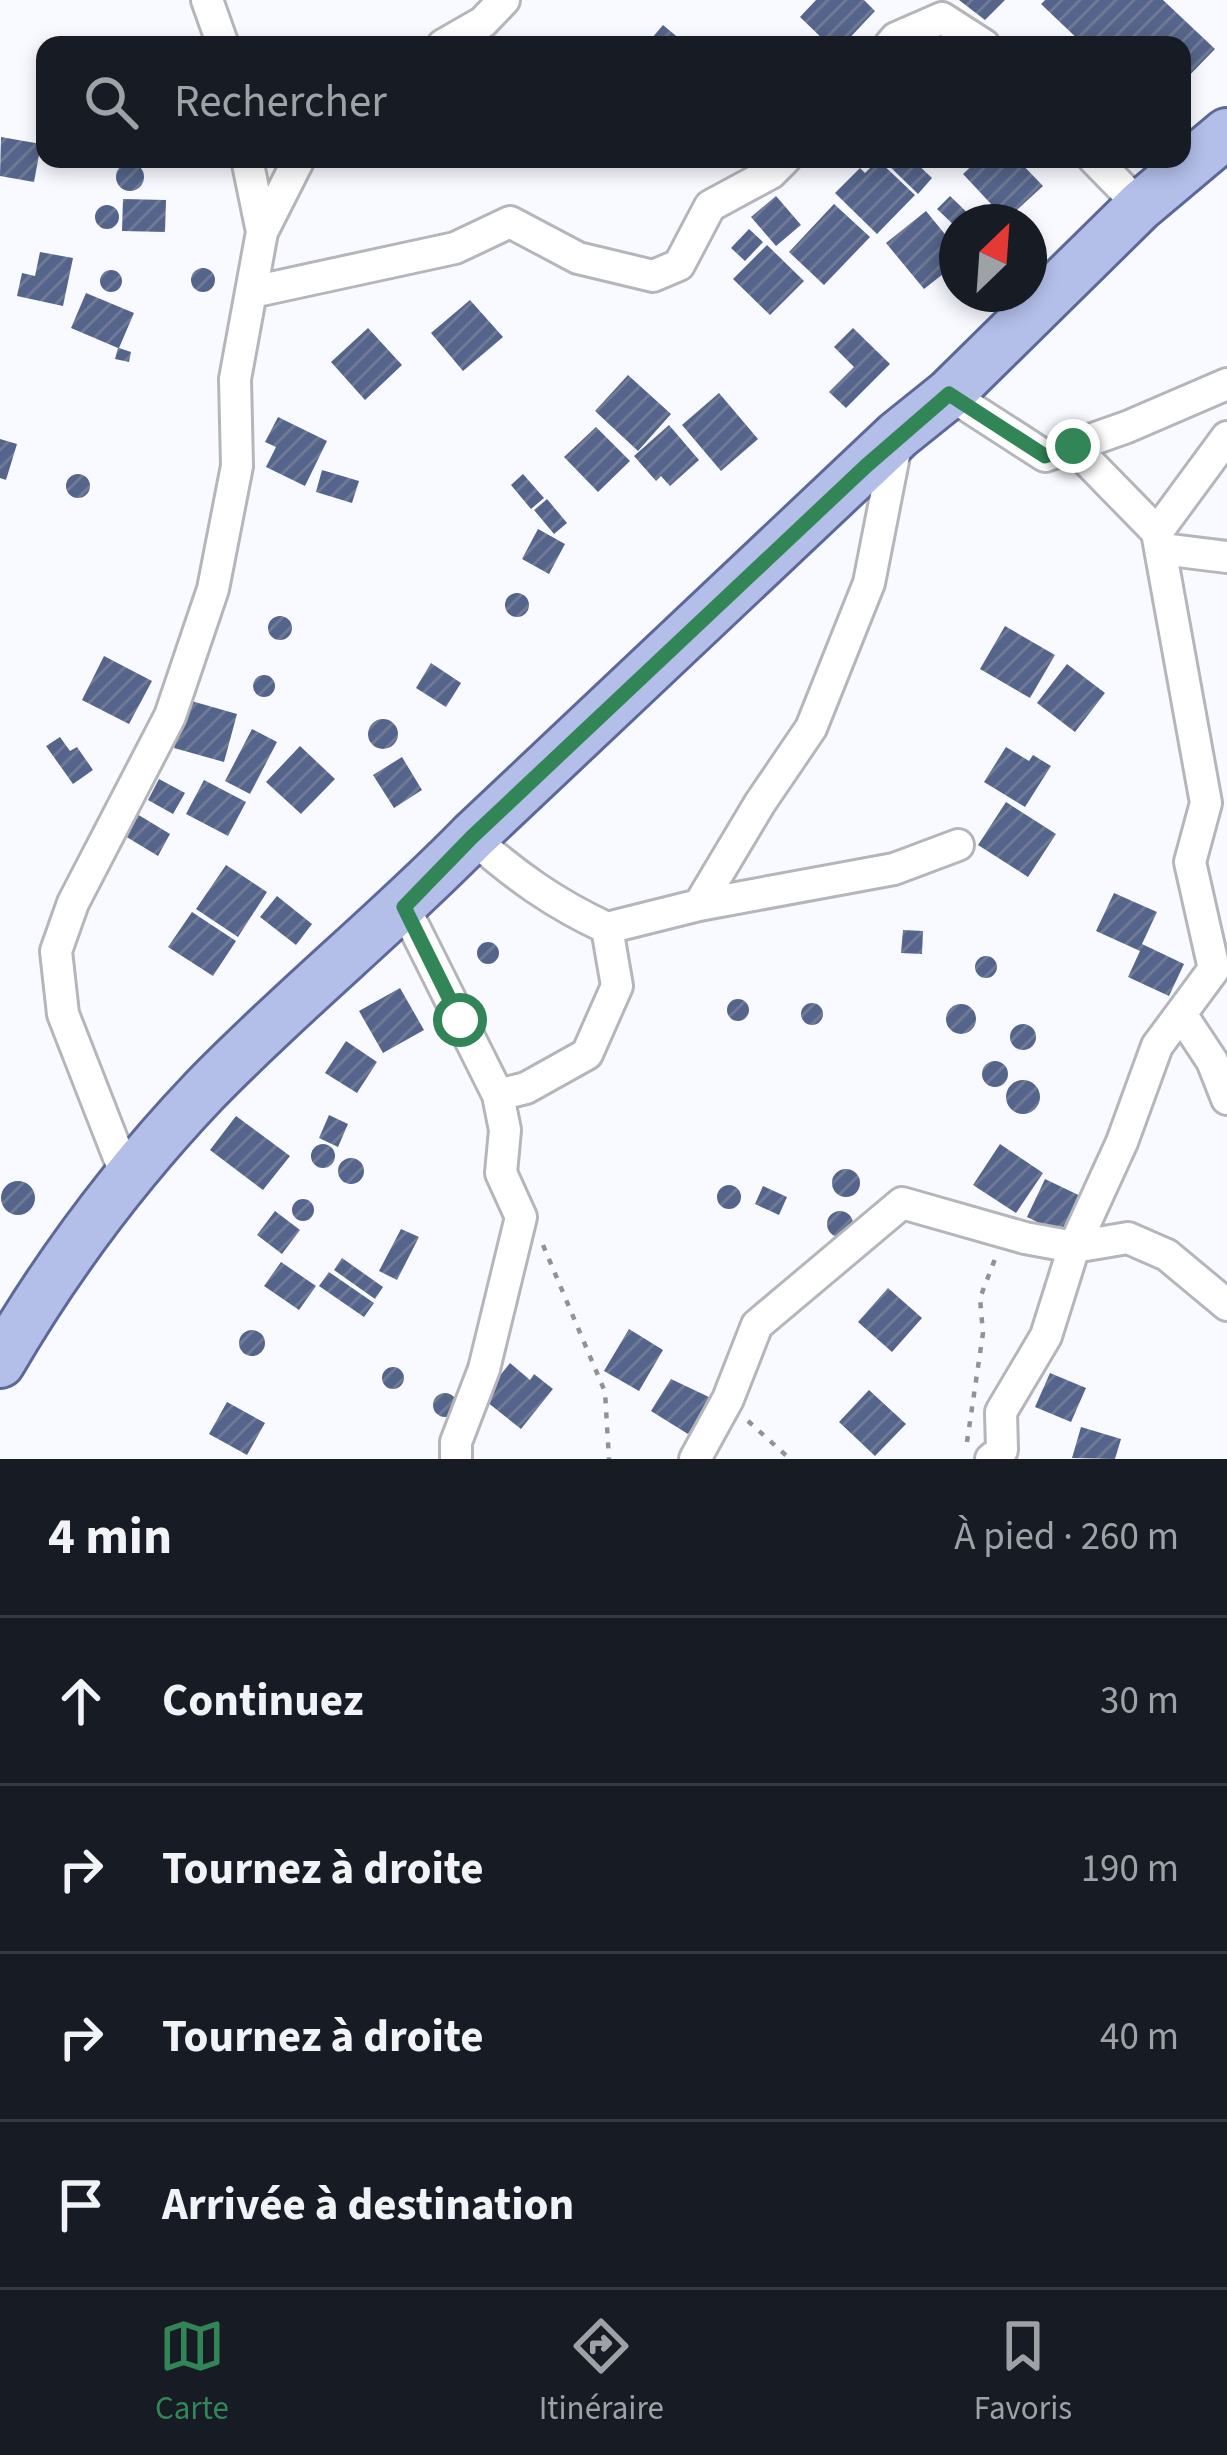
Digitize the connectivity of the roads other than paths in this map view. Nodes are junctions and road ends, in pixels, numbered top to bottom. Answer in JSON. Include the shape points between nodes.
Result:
{"nodes":[{"id":1,"x":207,"y":0,"type":"edge"},
{"id":2,"x":532,"y":0,"type":"edge"},
{"id":3,"x":493,"y":3,"type":"edge"},
{"id":4,"x":220,"y":36,"type":"edge"},
{"id":5,"x":459,"y":36,"type":"edge"},
{"id":6,"x":901,"y":36,"type":"edge"},
{"id":7,"x":970,"y":36,"type":"edge"},
{"id":8,"x":1227,"y":133,"type":"edge"},
{"id":9,"x":1191,"y":163,"type":"edge"},
{"id":10,"x":249,"y":168,"type":"edge"},
{"id":11,"x":294,"y":168,"type":"edge"},
{"id":12,"x":776,"y":168,"type":"edge"},
{"id":13,"x":1103,"y":168,"type":"edge"},
{"id":14,"x":1185,"y":168,"type":"edge"},
{"id":15,"x":1140,"y":206,"type":"junction"},
{"id":16,"x":262,"y":232,"type":"junction"},
{"id":17,"x":252,"y":292,"type":"junction"},
{"id":18,"x":1227,"y":384,"type":"edge"},
{"id":19,"x":949,"y":394,"type":"junction"},
{"id":20,"x":898,"y":435,"type":"junction"},
{"id":21,"x":1227,"y":437,"type":"edge"},
{"id":22,"x":1073,"y":446,"type":"junction"},
{"id":23,"x":1160,"y":540,"type":"junction"},
{"id":24,"x":1227,"y":557,"type":"edge"},
{"id":25,"x":472,"y":837,"type":"junction"},
{"id":26,"x":958,"y":845,"type":"dead end"},
{"id":27,"x":699,"y":905,"type":"junction"},
{"id":28,"x":404,"y":907,"type":"junction"},
{"id":29,"x":607,"y":928,"type":"junction"},
{"id":30,"x":1181,"y":1013,"type":"junction"},
{"id":31,"x":498,"y":1095,"type":"junction"},
{"id":32,"x":1227,"y":1099,"type":"edge"},
{"id":33,"x":127,"y":1178,"type":"junction"},
{"id":34,"x":1074,"y":1247,"type":"junction"},
{"id":35,"x":1227,"y":1305,"type":"edge"},
{"id":36,"x":0,"y":1363,"type":"edge"},
{"id":37,"x":456,"y":1459,"type":"edge"},
{"id":38,"x":695,"y":1459,"type":"edge"},
{"id":39,"x":991,"y":1459,"type":"edge"}],
"edges":[{"from":1,"to":4,"type":"street"},
{"from":2,"to":3,"type":"street"},
{"from":3,"to":5,"type":"street","via":[[483,22]]},
{"from":6,"to":7,"type":"street","via":[[942,18]]},
{"from":8,"to":9,"type":"main road"},
{"from":10,"to":16,"type":"street"},
{"from":11,"to":16,"type":"street"},
{"from":12,"to":17,"type":"street","via":[[710,206],[680,266],[653,276],[578,259],[510,222],[454,248]]},
{"from":13,"to":15,"type":"street"},
{"from":14,"to":15,"type":"main road"},
{"from":15,"to":19,"type":"main road"},
{"from":16,"to":17,"type":"street"},
{"from":17,"to":33,"type":"street","via":[[235,379],[236,466],[214,589],[170,716],[73,903],[56,952],[63,1014]]},
{"from":18,"to":22,"type":"street"},
{"from":19,"to":20,"type":"main road"},
{"from":19,"to":22,"type":"street","via":[[1045,456]]},
{"from":20,"to":25,"type":"main road"},
{"from":20,"to":27,"type":"street","via":[[869,583],[811,728]]},
{"from":21,"to":23,"type":"street"},
{"from":22,"to":23,"type":"street"},
{"from":23,"to":24,"type":"street"},
{"from":23,"to":30,"type":"street","via":[[1206,803],[1190,862],[1214,969]]},
{"from":25,"to":28,"type":"main road"},
{"from":25,"to":29,"type":"street","via":[[516,877]]},
{"from":26,"to":27,"type":"street","via":[[894,868]]},
{"from":27,"to":29,"type":"street"},
{"from":28,"to":31,"type":"street"},
{"from":28,"to":33,"type":"main road","via":[[206,1089]]},
{"from":29,"to":31,"type":"street","via":[[617,986],[587,1054]]},
{"from":30,"to":32,"type":"street"},
{"from":30,"to":34,"type":"street","via":[[1157,1046]]},
{"from":31,"to":37,"type":"street","via":[[501,1173],[521,1217]]},
{"from":33,"to":36,"type":"main road"},
{"from":34,"to":35,"type":"street","via":[[1128,1238],[1167,1256]]},
{"from":34,"to":38,"type":"street","via":[[902,1203],[757,1325]]},
{"from":34,"to":39,"type":"street","via":[[1046,1336],[1000,1412],[1001,1450]]}]}
